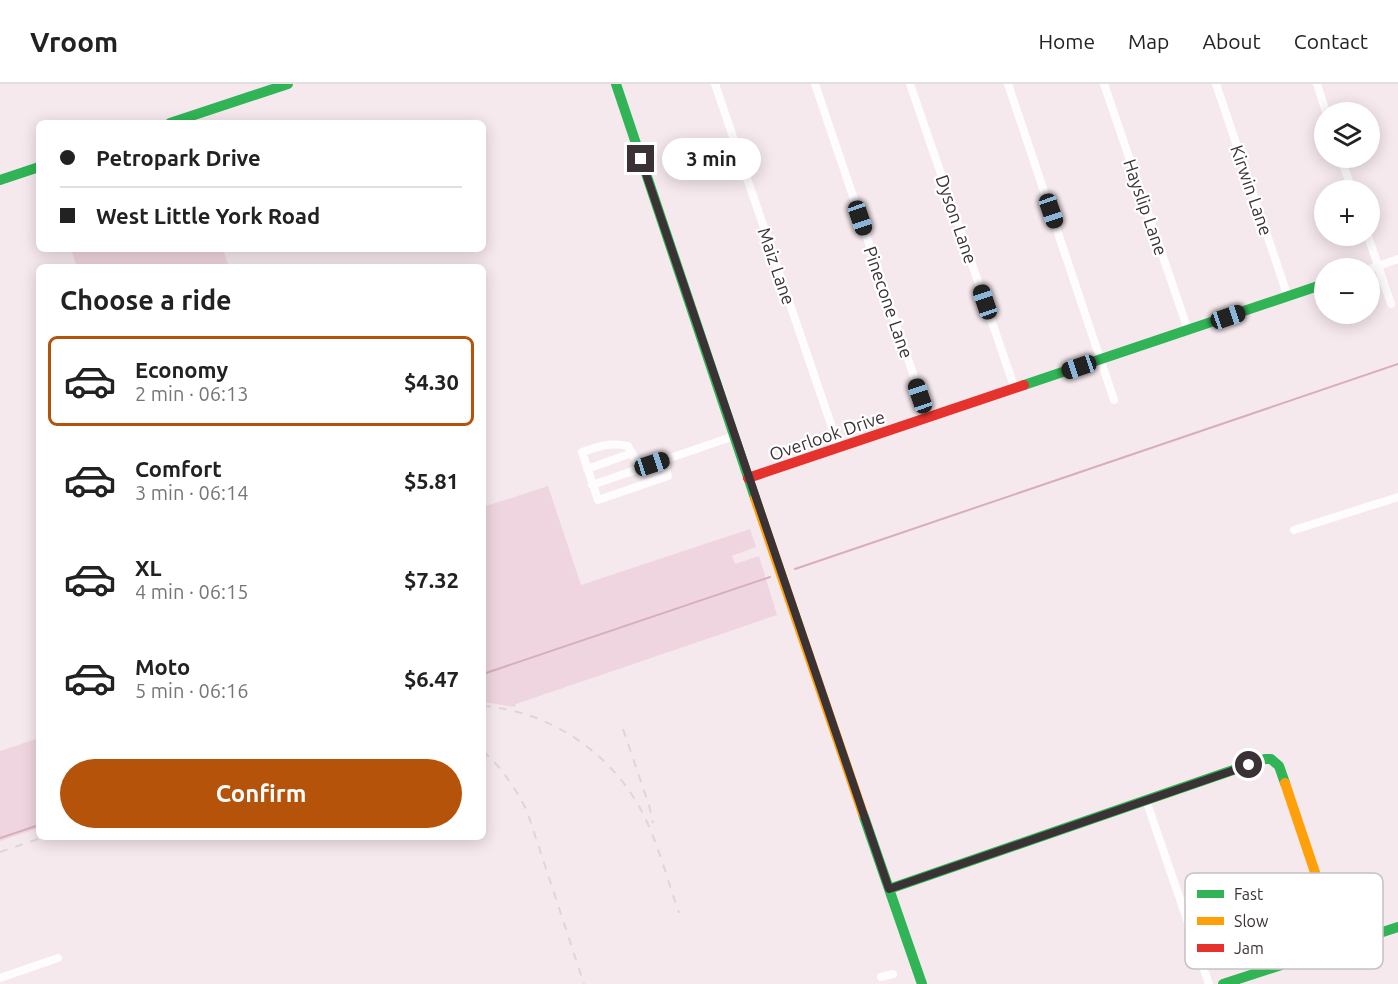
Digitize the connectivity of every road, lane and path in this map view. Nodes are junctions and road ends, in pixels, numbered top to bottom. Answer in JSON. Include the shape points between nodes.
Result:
{"nodes":[{"id":1,"x":616,"y":84,"type":"edge"},
{"id":2,"x":715,"y":84,"type":"edge"},
{"id":3,"x":815,"y":84,"type":"edge"},
{"id":4,"x":910,"y":84,"type":"edge"},
{"id":5,"x":1008,"y":84,"type":"edge"},
{"id":6,"x":1104,"y":84,"type":"edge"},
{"id":7,"x":1216,"y":84,"type":"edge"},
{"id":8,"x":1317,"y":84,"type":"edge"},
{"id":9,"x":284,"y":85,"type":"edge"},
{"id":10,"x":1323,"y":102,"type":"edge"},
{"id":11,"x":179,"y":120,"type":"edge"},
{"id":12,"x":36,"y":168,"type":"edge"},
{"id":13,"x":0,"y":180,"type":"edge"},
{"id":14,"x":1398,"y":260,"type":"edge"},
{"id":15,"x":1380,"y":266,"type":"edge"},
{"id":16,"x":1380,"y":281,"type":"edge"},
{"id":17,"x":1314,"y":288,"type":"edge"},
{"id":18,"x":1288,"y":297,"type":"junction"},
{"id":19,"x":1391,"y":304,"type":"dead end"},
{"id":20,"x":1188,"y":330,"type":"junction"},
{"id":21,"x":1101,"y":360,"type":"junction"},
{"id":22,"x":1015,"y":389,"type":"junction"},
{"id":23,"x":1114,"y":400,"type":"dead end"},
{"id":24,"x":928,"y":418,"type":"junction"},
{"id":25,"x":734,"y":436,"type":"junction"},
{"id":26,"x":839,"y":448,"type":"junction"},
{"id":27,"x":632,"y":453,"type":"junction"},
{"id":28,"x":664,"y":460,"type":"junction"},
{"id":29,"x":640,"y":468,"type":"junction"},
{"id":30,"x":587,"y":469,"type":"junction"},
{"id":31,"x":748,"y":478,"type":"junction"},
{"id":32,"x":592,"y":485,"type":"junction"},
{"id":33,"x":1398,"y":497,"type":"edge"},
{"id":34,"x":1294,"y":530,"type":"dead end"},
{"id":35,"x":1146,"y":800,"type":"junction"},
{"id":36,"x":1314,"y":873,"type":"edge"},
{"id":37,"x":889,"y":889,"type":"junction"},
{"id":38,"x":1185,"y":914,"type":"edge"},
{"id":39,"x":1398,"y":927,"type":"edge"},
{"id":40,"x":1383,"y":932,"type":"edge"},
{"id":41,"x":58,"y":958,"type":"dead end"},
{"id":42,"x":1204,"y":969,"type":"edge"},
{"id":43,"x":1269,"y":969,"type":"edge"},
{"id":44,"x":893,"y":974,"type":"dead end"},
{"id":45,"x":881,"y":977,"type":"dead end"},
{"id":46,"x":0,"y":978,"type":"edge"},
{"id":47,"x":922,"y":984,"type":"edge"},
{"id":48,"x":1209,"y":984,"type":"edge"},
{"id":49,"x":1223,"y":984,"type":"edge"}],
"edges":[{"from":1,"to":25,"type":"street"},
{"from":2,"to":26,"type":"street","name":"Maiz Lane"},
{"from":3,"to":24,"type":"street","name":"Pinecone Lane"},
{"from":4,"to":22,"type":"street","name":"Dyson Lane"},
{"from":5,"to":21,"type":"street"},
{"from":6,"to":20,"type":"street","name":"Hayslip Lane"},
{"from":7,"to":18,"type":"street","name":"Kirwin Lane"},
{"from":8,"to":10,"type":"street"},
{"from":9,"to":11,"type":"street"},
{"from":12,"to":13,"type":"street"},
{"from":14,"to":15,"type":"street"},
{"from":16,"to":19,"type":"street"},
{"from":17,"to":18,"type":"street","name":"Overlook Drive"},
{"from":18,"to":20,"type":"street","name":"Overlook Drive"},
{"from":20,"to":21,"type":"street","name":"Overlook Drive"},
{"from":21,"to":22,"type":"street","name":"Overlook Drive"},
{"from":21,"to":23,"type":"street"},
{"from":22,"to":24,"type":"street","name":"Overlook Drive"},
{"from":24,"to":26,"type":"street","name":"Overlook Drive"},
{"from":25,"to":28,"type":"street"},
{"from":25,"to":31,"type":"street"},
{"from":26,"to":31,"type":"street","name":"Overlook Drive"},
{"from":27,"to":29,"type":"street"},
{"from":27,"to":30,"type":"street"},
{"from":27,"to":30,"type":"street","via":[[628,446],[615,443],[582,452]]},
{"from":28,"to":29,"type":"street"},
{"from":28,"to":32,"type":"street","via":[[668,476],[599,500]]},
{"from":29,"to":32,"type":"street"},
{"from":30,"to":32,"type":"street"},
{"from":31,"to":37,"type":"street"},
{"from":33,"to":34,"type":"street"},
{"from":35,"to":36,"type":"street","via":[[1265,759],[1275,761]]},
{"from":35,"to":37,"type":"street"},
{"from":35,"to":38,"type":"street"},
{"from":37,"to":47,"type":"street"},
{"from":39,"to":40,"type":"street"},
{"from":41,"to":46,"type":"street"},
{"from":42,"to":48,"type":"street"},
{"from":43,"to":49,"type":"street"},
{"from":44,"to":45,"type":"street"}]}
